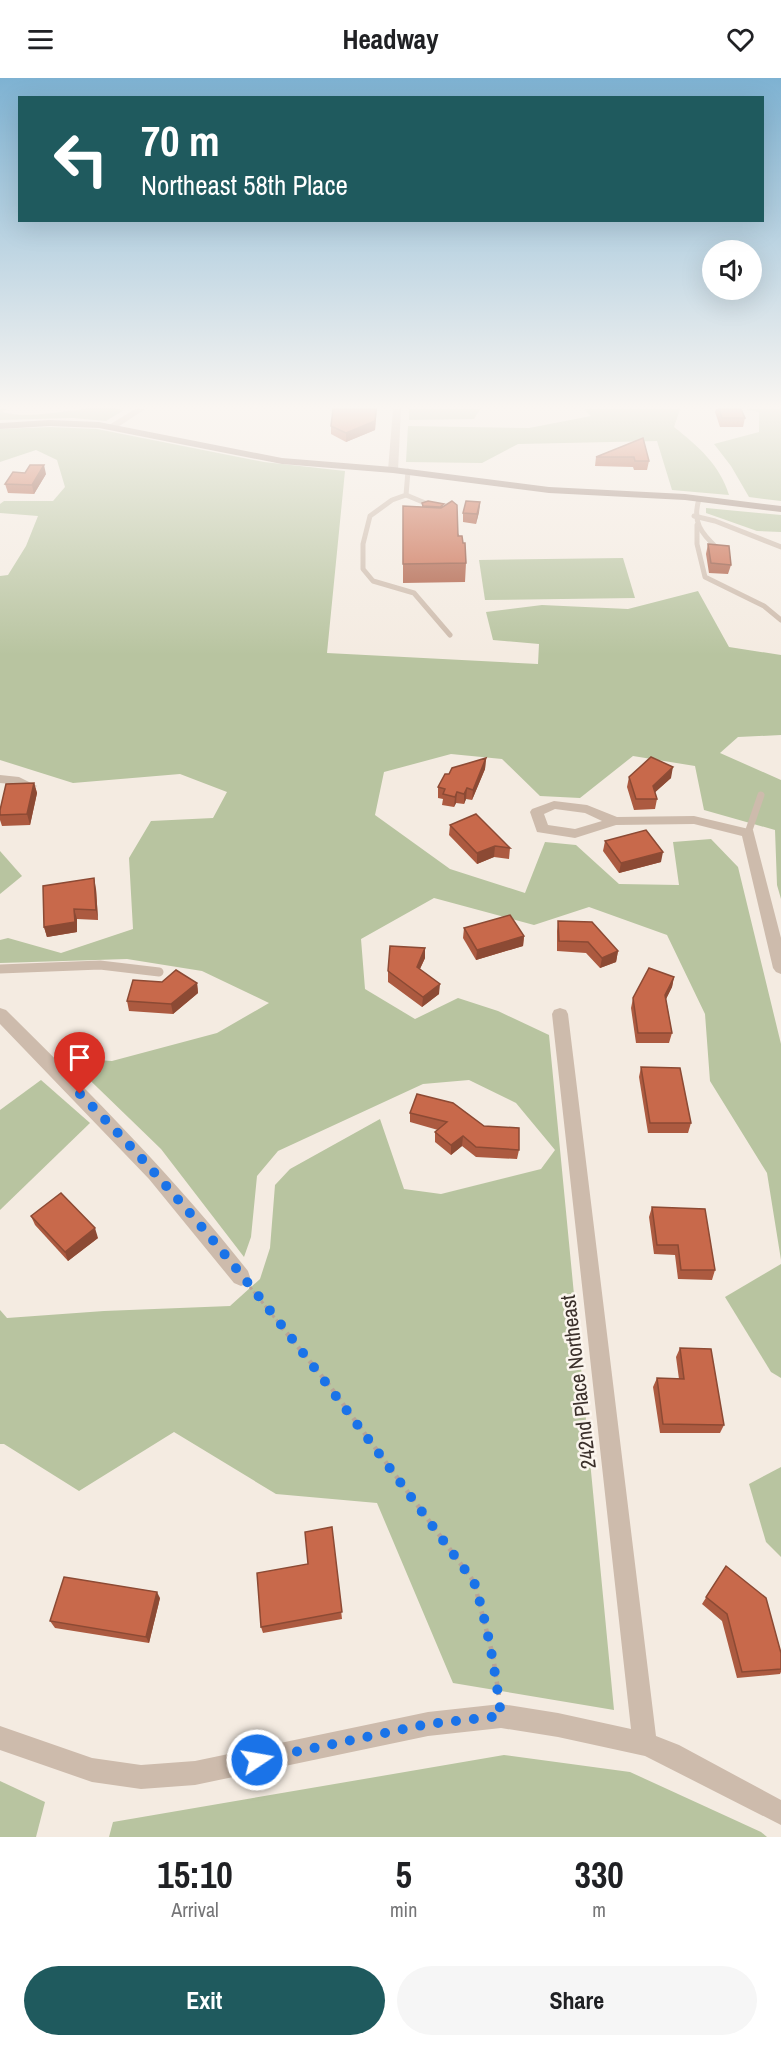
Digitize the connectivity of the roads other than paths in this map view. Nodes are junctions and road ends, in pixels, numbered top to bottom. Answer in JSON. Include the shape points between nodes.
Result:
{"nodes":[{"id":1,"x":406,"y":491,"type":"edge"},
{"id":2,"x":567,"y":491,"type":"edge"},
{"id":3,"x":406,"y":495,"type":"junction"},
{"id":4,"x":699,"y":499,"type":"junction"},
{"id":5,"x":427,"y":505,"type":"junction"},
{"id":6,"x":435,"y":506,"type":"edge"},
{"id":7,"x":415,"y":509,"type":"edge"},
{"id":8,"x":781,"y":509,"type":"edge"},
{"id":9,"x":694,"y":516,"type":"junction"},
{"id":10,"x":697,"y":525,"type":"junction"},
{"id":11,"x":781,"y":547,"type":"edge"},
{"id":12,"x":717,"y":548,"type":"edge"},
{"id":13,"x":781,"y":620,"type":"edge"},
{"id":14,"x":450,"y":635,"type":"dead end"},
{"id":15,"x":0,"y":779,"type":"edge"},
{"id":16,"x":30,"y":786,"type":"edge"},
{"id":17,"x":761,"y":795,"type":"dead end"},
{"id":18,"x":615,"y":821,"type":"junction"},
{"id":19,"x":748,"y":833,"type":"junction"},
{"id":20,"x":781,"y":968,"type":"edge"},
{"id":21,"x":0,"y":969,"type":"edge"},
{"id":22,"x":159,"y":972,"type":"dead end"},
{"id":23,"x":0,"y":1014,"type":"edge"},
{"id":24,"x":560,"y":1014,"type":"dead end"},
{"id":25,"x":241,"y":1277,"type":"road end"},
{"id":26,"x":0,"y":1738,"type":"edge"},
{"id":27,"x":645,"y":1744,"type":"junction"},
{"id":28,"x":781,"y":1813,"type":"edge"}],
"edges":[{"from":1,"to":3,"type":"lane"},
{"from":2,"to":4,"type":"street"},
{"from":3,"to":5,"type":"lane"},
{"from":3,"to":14,"type":"lane","via":[[370,516],[363,544],[363,569],[373,582],[414,593]]},
{"from":4,"to":8,"type":"street"},
{"from":4,"to":9,"type":"lane"},
{"from":5,"to":6,"type":"lane"},
{"from":5,"to":7,"type":"lane"},
{"from":9,"to":10,"type":"lane"},
{"from":9,"to":11,"type":"lane"},
{"from":10,"to":12,"type":"lane"},
{"from":10,"to":13,"type":"lane","via":[[705,577],[764,606]]},
{"from":15,"to":16,"type":"street"},
{"from":17,"to":19,"type":"lane"},
{"from":18,"to":18,"type":"street","via":[[587,809],[554,805],[537,812],[542,829],[575,834]]},
{"from":18,"to":19,"type":"street","via":[[694,820]]},
{"from":19,"to":20,"type":"street"},
{"from":21,"to":22,"type":"lane","via":[[136,967]]},
{"from":23,"to":25,"type":"street","via":[[129,1143],[210,1234]]},
{"from":24,"to":27,"type":"street","name":"242nd Place Northeast"},
{"from":26,"to":27,"type":"street","via":[[92,1770],[141,1777],[195,1773],[428,1724],[501,1716]]},
{"from":27,"to":28,"type":"street"}]}
